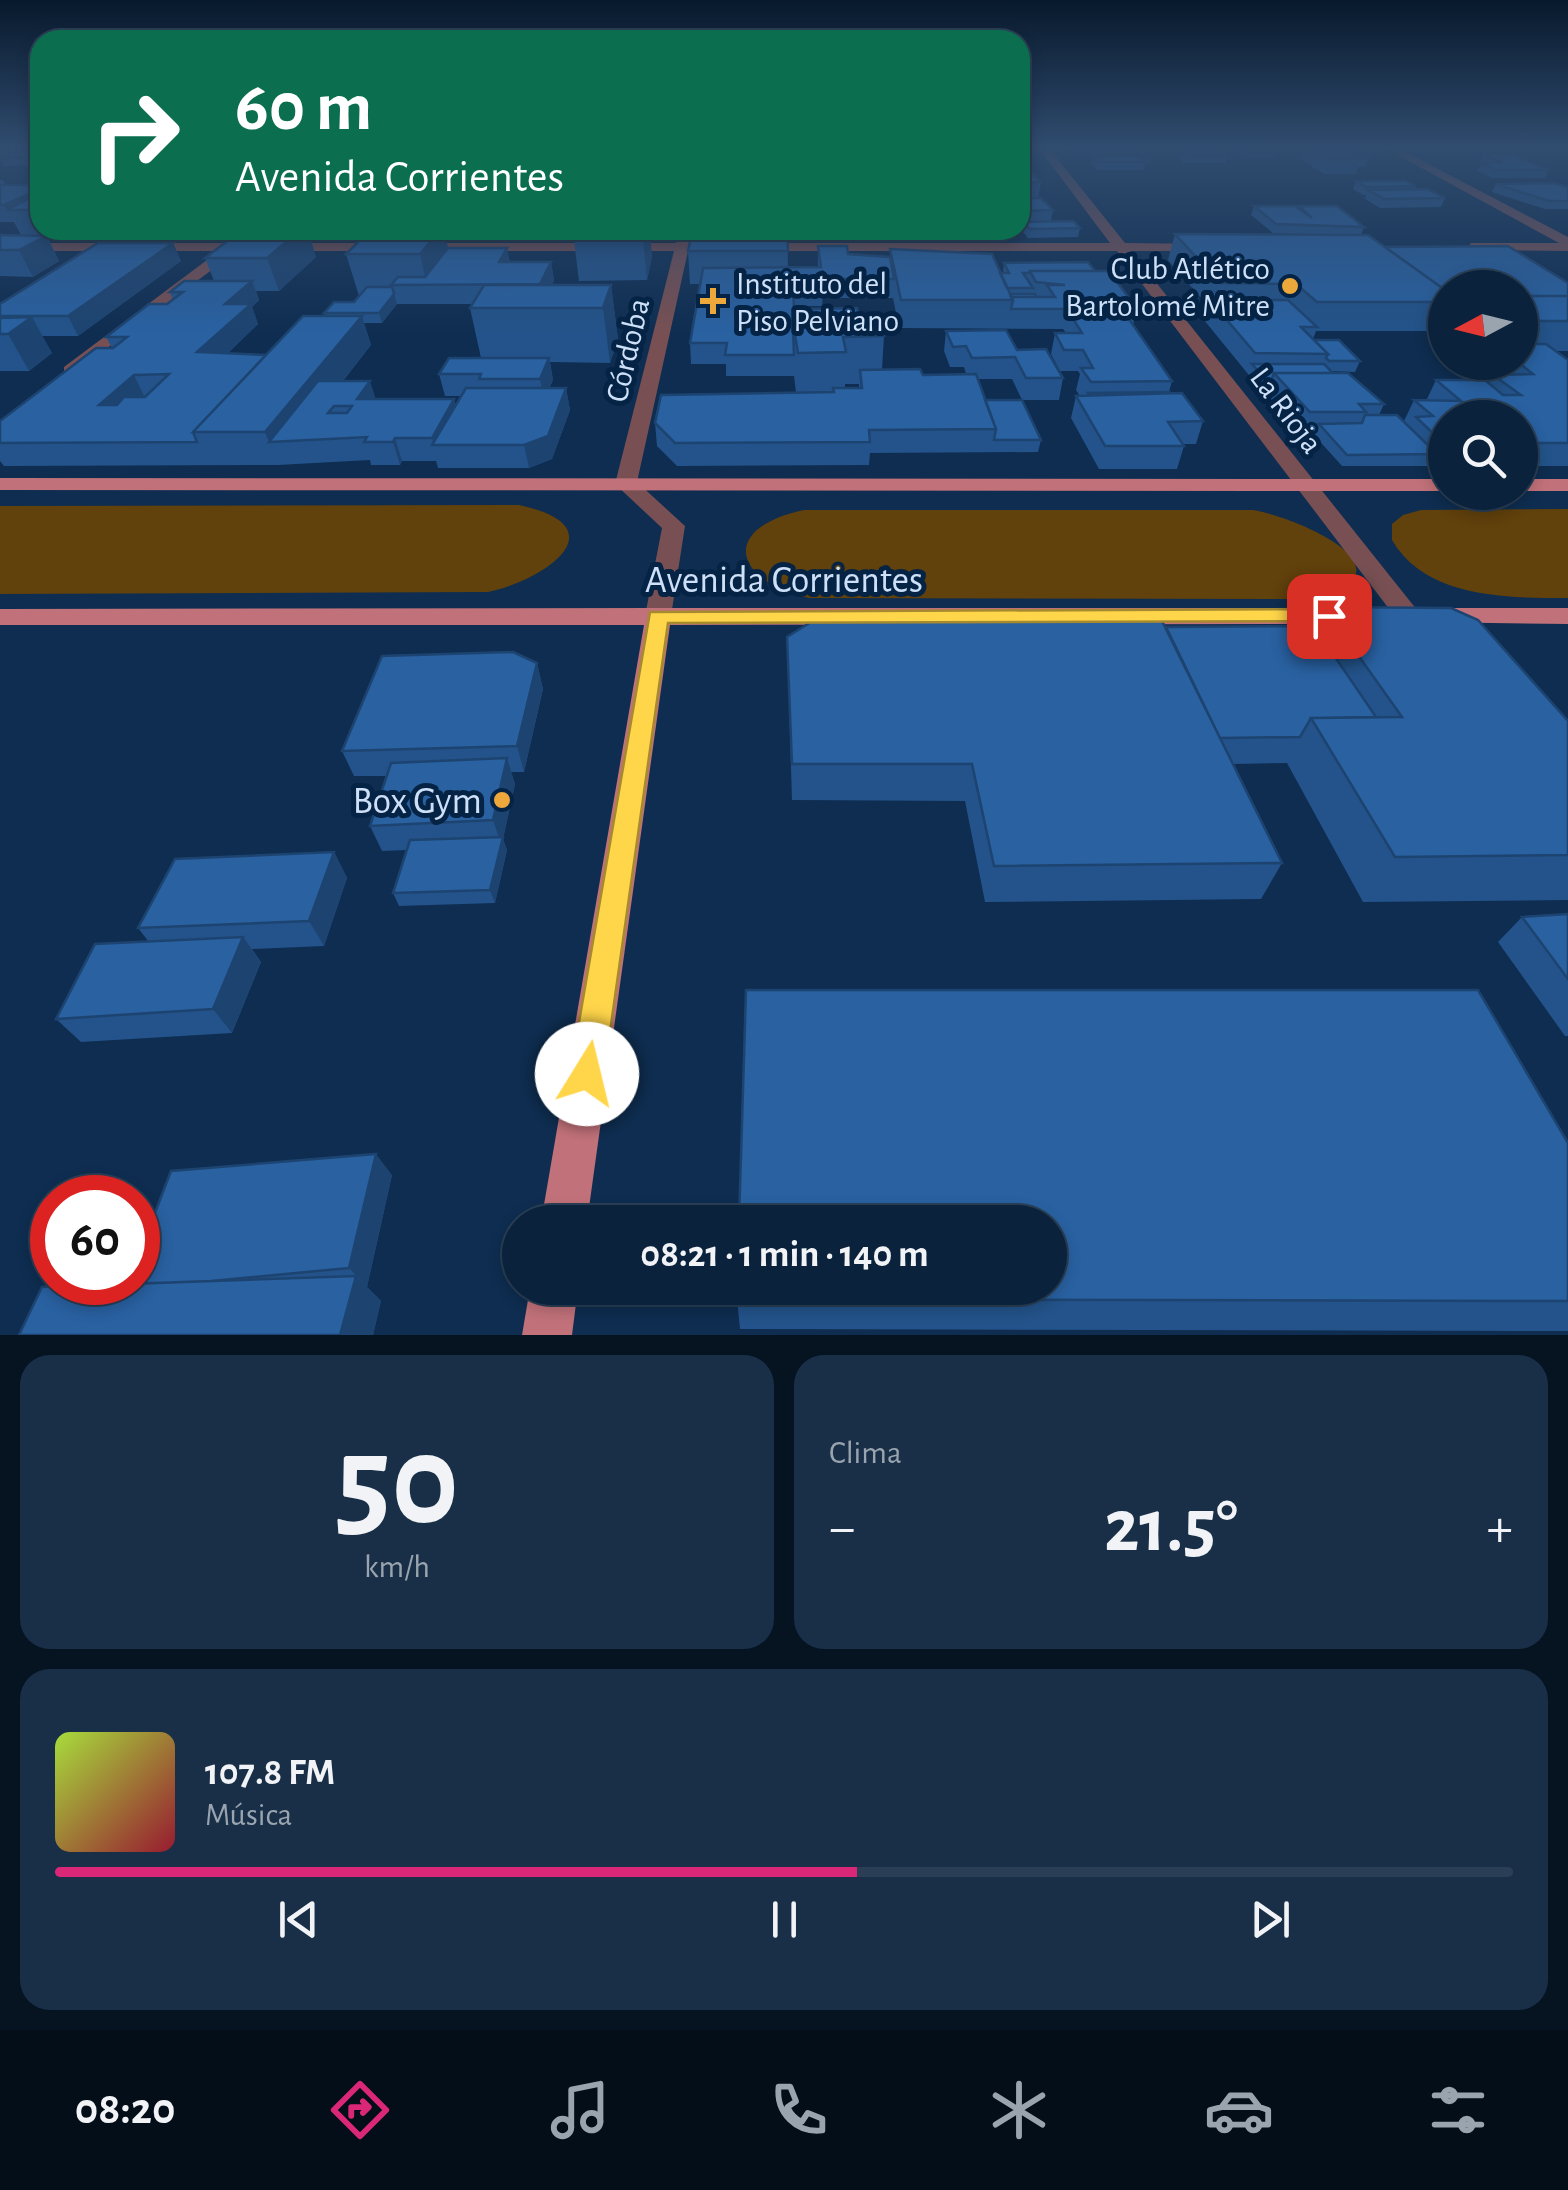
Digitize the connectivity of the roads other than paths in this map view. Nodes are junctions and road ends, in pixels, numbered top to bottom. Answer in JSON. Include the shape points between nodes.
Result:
{"nodes":[{"id":1,"x":1092,"y":209,"type":"edge"},
{"id":2,"x":1502,"y":209,"type":"edge"},
{"id":3,"x":243,"y":240,"type":"edge"},
{"id":4,"x":584,"y":240,"type":"edge"},
{"id":5,"x":684,"y":240,"type":"edge"},
{"id":6,"x":781,"y":240,"type":"edge"},
{"id":7,"x":1568,"y":245,"type":"edge"},
{"id":8,"x":0,"y":247,"type":"edge"},
{"id":9,"x":234,"y":247,"type":"junction"},
{"id":10,"x":1121,"y":247,"type":"junction"},
{"id":11,"x":1218,"y":247,"type":"edge"},
{"id":12,"x":1452,"y":247,"type":"edge"},
{"id":13,"x":57,"y":381,"type":"edge"},
{"id":14,"x":0,"y":484,"type":"edge"},
{"id":15,"x":626,"y":484,"type":"junction"},
{"id":16,"x":1303,"y":484,"type":"junction"},
{"id":17,"x":1428,"y":484,"type":"edge"},
{"id":18,"x":1538,"y":484,"type":"edge"},
{"id":19,"x":1568,"y":484,"type":"edge"},
{"id":20,"x":658,"y":616,"type":"junction"},
{"id":21,"x":1408,"y":616,"type":"junction"},
{"id":22,"x":1465,"y":616,"type":"junction"},
{"id":23,"x":1568,"y":616,"type":"edge"},
{"id":24,"x":0,"y":617,"type":"edge"},
{"id":25,"x":1491,"y":646,"type":"edge"},
{"id":26,"x":567,"y":1205,"type":"edge"},
{"id":27,"x":551,"y":1305,"type":"edge"},
{"id":28,"x":546,"y":1335,"type":"edge"}],
"edges":[{"from":1,"to":10,"type":"street","name":"La Rioja"},
{"from":2,"to":7,"type":"street"},
{"from":3,"to":9,"type":"street"},
{"from":4,"to":9,"type":"street"},
{"from":5,"to":15,"type":"street","name":"Córdoba"},
{"from":6,"to":10,"type":"street"},
{"from":7,"to":12,"type":"street"},
{"from":8,"to":9,"type":"street"},
{"from":9,"to":13,"type":"street"},
{"from":10,"to":11,"type":"street"},
{"from":10,"to":16,"type":"street","name":"La Rioja"},
{"from":14,"to":15,"type":"main road"},
{"from":15,"to":16,"type":"main road"},
{"from":15,"to":20,"type":"street","via":[[674,526]]},
{"from":16,"to":17,"type":"main road"},
{"from":16,"to":21,"type":"street","name":"La Rioja"},
{"from":18,"to":19,"type":"main road"},
{"from":20,"to":21,"type":"main road","name":"Avenida Corrientes"},
{"from":20,"to":24,"type":"main road","name":"Avenida Corrientes"},
{"from":20,"to":26,"type":"main road"},
{"from":21,"to":22,"type":"main road","name":"Avenida Corrientes"},
{"from":22,"to":23,"type":"main road","name":"Avenida Corrientes"},
{"from":22,"to":25,"type":"street"},
{"from":27,"to":28,"type":"main road"}]}
